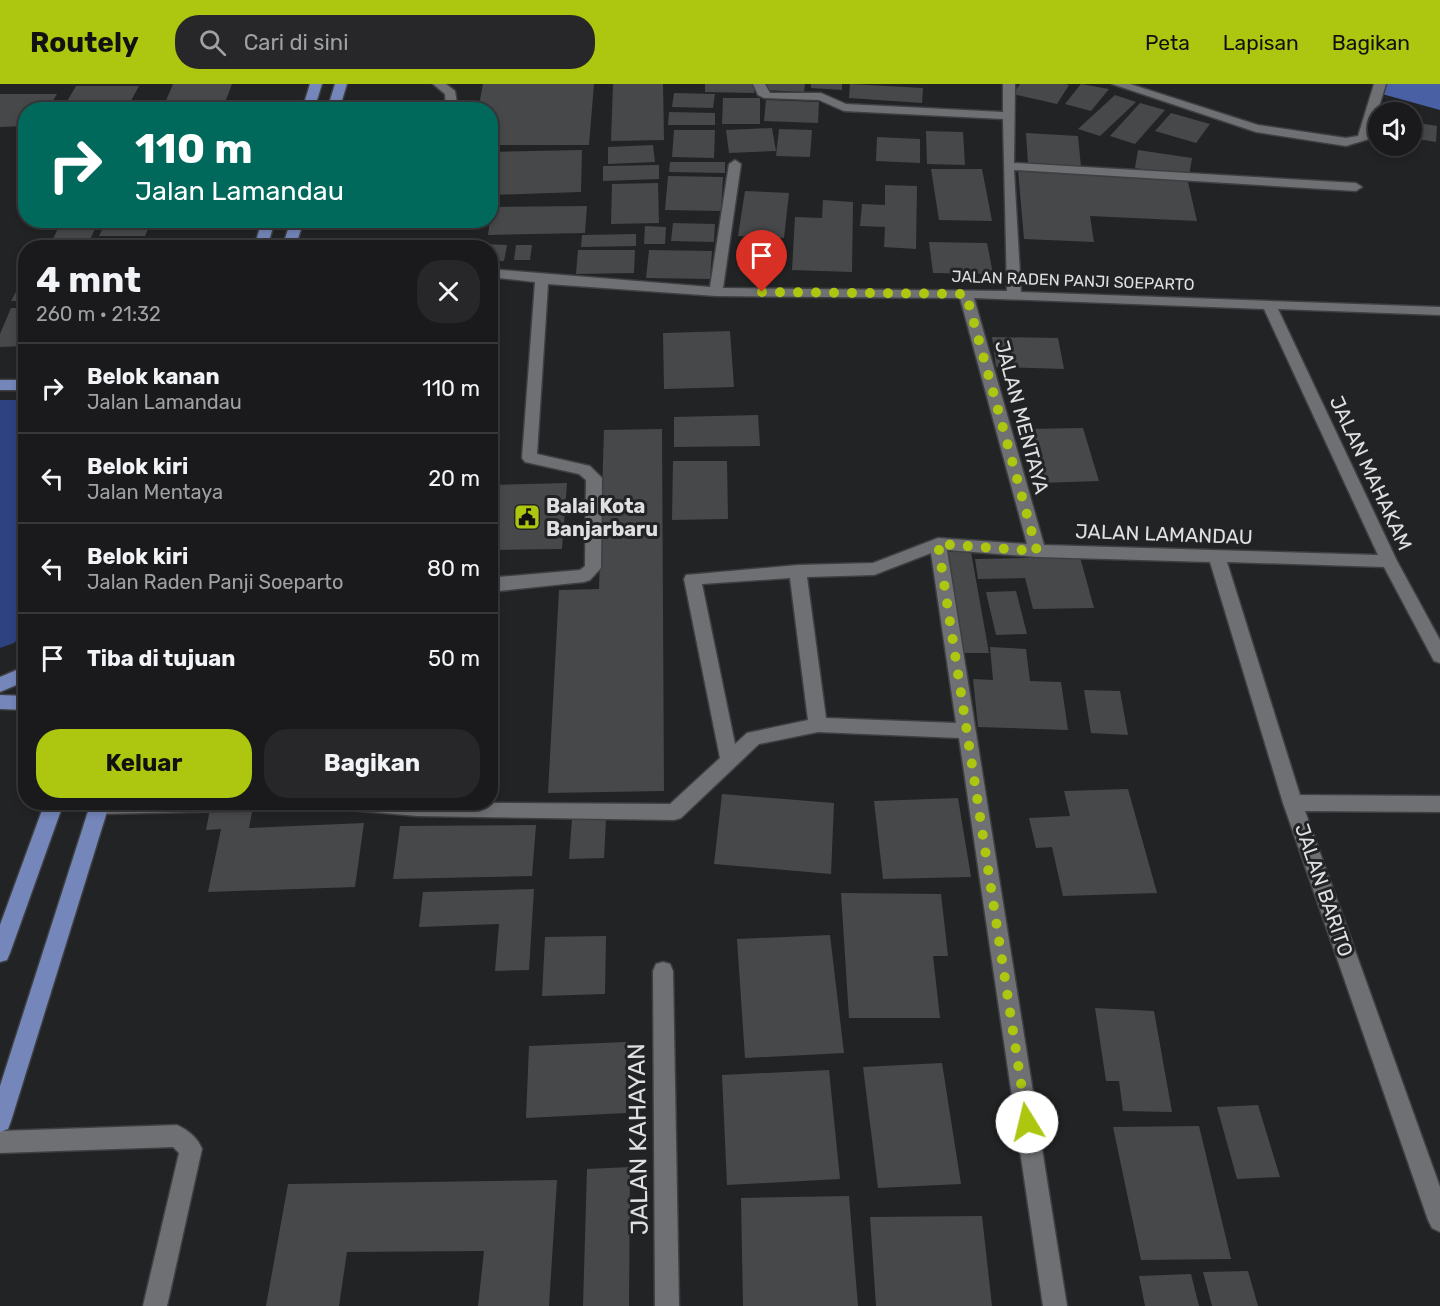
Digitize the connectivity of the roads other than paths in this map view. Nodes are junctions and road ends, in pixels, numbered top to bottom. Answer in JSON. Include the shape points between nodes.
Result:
{"nodes":[{"id":1,"x":316,"y":84,"type":"edge"},
{"id":2,"x":341,"y":84,"type":"edge"},
{"id":3,"x":439,"y":84,"type":"edge"},
{"id":4,"x":759,"y":84,"type":"edge"},
{"id":5,"x":1009,"y":84,"type":"edge"},
{"id":6,"x":1118,"y":84,"type":"edge"},
{"id":7,"x":1380,"y":84,"type":"edge"},
{"id":8,"x":310,"y":102,"type":"edge"},
{"id":9,"x":335,"y":102,"type":"edge"},
{"id":10,"x":452,"y":102,"type":"edge"},
{"id":11,"x":1008,"y":116,"type":"junction"},
{"id":12,"x":735,"y":164,"type":"dead end"},
{"id":13,"x":1008,"y":166,"type":"junction"},
{"id":14,"x":1356,"y":187,"type":"dead end"},
{"id":15,"x":498,"y":274,"type":"edge"},
{"id":16,"x":542,"y":279,"type":"junction"},
{"id":17,"x":716,"y":292,"type":"junction"},
{"id":18,"x":966,"y":294,"type":"junction"},
{"id":19,"x":1014,"y":296,"type":"junction"},
{"id":20,"x":1269,"y":304,"type":"junction"},
{"id":21,"x":1440,"y":311,"type":"edge"},
{"id":22,"x":0,"y":385,"type":"edge"},
{"id":23,"x":18,"y":385,"type":"edge"},
{"id":24,"x":938,"y":544,"type":"junction"},
{"id":25,"x":1037,"y":551,"type":"junction"},
{"id":26,"x":1217,"y":557,"type":"junction"},
{"id":27,"x":1389,"y":561,"type":"junction"},
{"id":28,"x":798,"y":571,"type":"junction"},
{"id":29,"x":498,"y":583,"type":"edge"},
{"id":30,"x":1440,"y":656,"type":"edge"},
{"id":31,"x":18,"y":677,"type":"edge"},
{"id":32,"x":0,"y":685,"type":"edge"},
{"id":33,"x":0,"y":702,"type":"edge"},
{"id":34,"x":18,"y":703,"type":"edge"},
{"id":35,"x":818,"y":725,"type":"junction"},
{"id":36,"x":968,"y":732,"type":"junction"},
{"id":37,"x":729,"y":758,"type":"junction"},
{"id":38,"x":1293,"y":803,"type":"junction"},
{"id":39,"x":1440,"y":804,"type":"edge"},
{"id":40,"x":498,"y":807,"type":"edge"},
{"id":41,"x":52,"y":810,"type":"edge"},
{"id":42,"x":98,"y":810,"type":"edge"},
{"id":43,"x":0,"y":953,"type":"edge"},
{"id":44,"x":663,"y":971,"type":"dead end"},
{"id":45,"x":0,"y":1121,"type":"edge"},
{"id":46,"x":0,"y":1142,"type":"edge"},
{"id":47,"x":1440,"y":1220,"type":"edge"},
{"id":48,"x":156,"y":1306,"type":"edge"},
{"id":49,"x":668,"y":1306,"type":"edge"},
{"id":50,"x":1055,"y":1306,"type":"edge"}],
"edges":[{"from":1,"to":8,"type":"main road"},
{"from":2,"to":9,"type":"main road"},
{"from":3,"to":10,"type":"street","via":[[451,93]]},
{"from":4,"to":11,"type":"street","via":[[768,96],[821,97],[844,106]]},
{"from":5,"to":11,"type":"street"},
{"from":6,"to":7,"type":"street","via":[[1256,128],[1346,142],[1362,140]]},
{"from":11,"to":13,"type":"street"},
{"from":12,"to":17,"type":"street"},
{"from":13,"to":14,"type":"street"},
{"from":13,"to":19,"type":"street"},
{"from":15,"to":16,"type":"street","name":"JALAN RADEN PANJI SOEPARTO"},
{"from":16,"to":17,"type":"street","name":"JALAN RADEN PANJI SOEPARTO"},
{"from":16,"to":29,"type":"street","via":[[530,458],[584,470],[594,478],[593,568],[584,576]]},
{"from":17,"to":18,"type":"street","name":"JALAN RADEN PANJI SOEPARTO"},
{"from":18,"to":19,"type":"street","name":"JALAN RADEN PANJI SOEPARTO"},
{"from":18,"to":25,"type":"street","name":"JALAN MENTAYA"},
{"from":19,"to":20,"type":"street","name":"JALAN RADEN PANJI SOEPARTO"},
{"from":20,"to":21,"type":"street","name":"JALAN RADEN PANJI SOEPARTO"},
{"from":20,"to":27,"type":"street","name":"JALAN MAHAKAM"},
{"from":22,"to":23,"type":"main road"},
{"from":24,"to":25,"type":"street","name":"JALAN LAMANDAU"},
{"from":24,"to":28,"type":"street","via":[[874,569]]},
{"from":24,"to":36,"type":"street"},
{"from":25,"to":26,"type":"street","name":"JALAN LAMANDAU"},
{"from":26,"to":27,"type":"street","name":"JALAN LAMANDAU"},
{"from":26,"to":38,"type":"street","name":"JALAN BARITO"},
{"from":27,"to":30,"type":"street","name":"JALAN MAHAKAM"},
{"from":28,"to":35,"type":"street"},
{"from":28,"to":37,"type":"street","via":[[692,579]]},
{"from":31,"to":32,"type":"main road"},
{"from":33,"to":34,"type":"main road"},
{"from":35,"to":36,"type":"street"},
{"from":35,"to":37,"type":"street","via":[[754,738]]},
{"from":36,"to":50,"type":"street"},
{"from":37,"to":40,"type":"street","via":[[674,812]]},
{"from":38,"to":39,"type":"street"},
{"from":38,"to":47,"type":"street","name":"JALAN BARITO"},
{"from":41,"to":43,"type":"main road"},
{"from":42,"to":45,"type":"main road"},
{"from":44,"to":49,"type":"street","name":"JALAN KAHAYAN"},
{"from":46,"to":48,"type":"street","via":[[177,1136],[185,1141],[191,1149]]}]}
